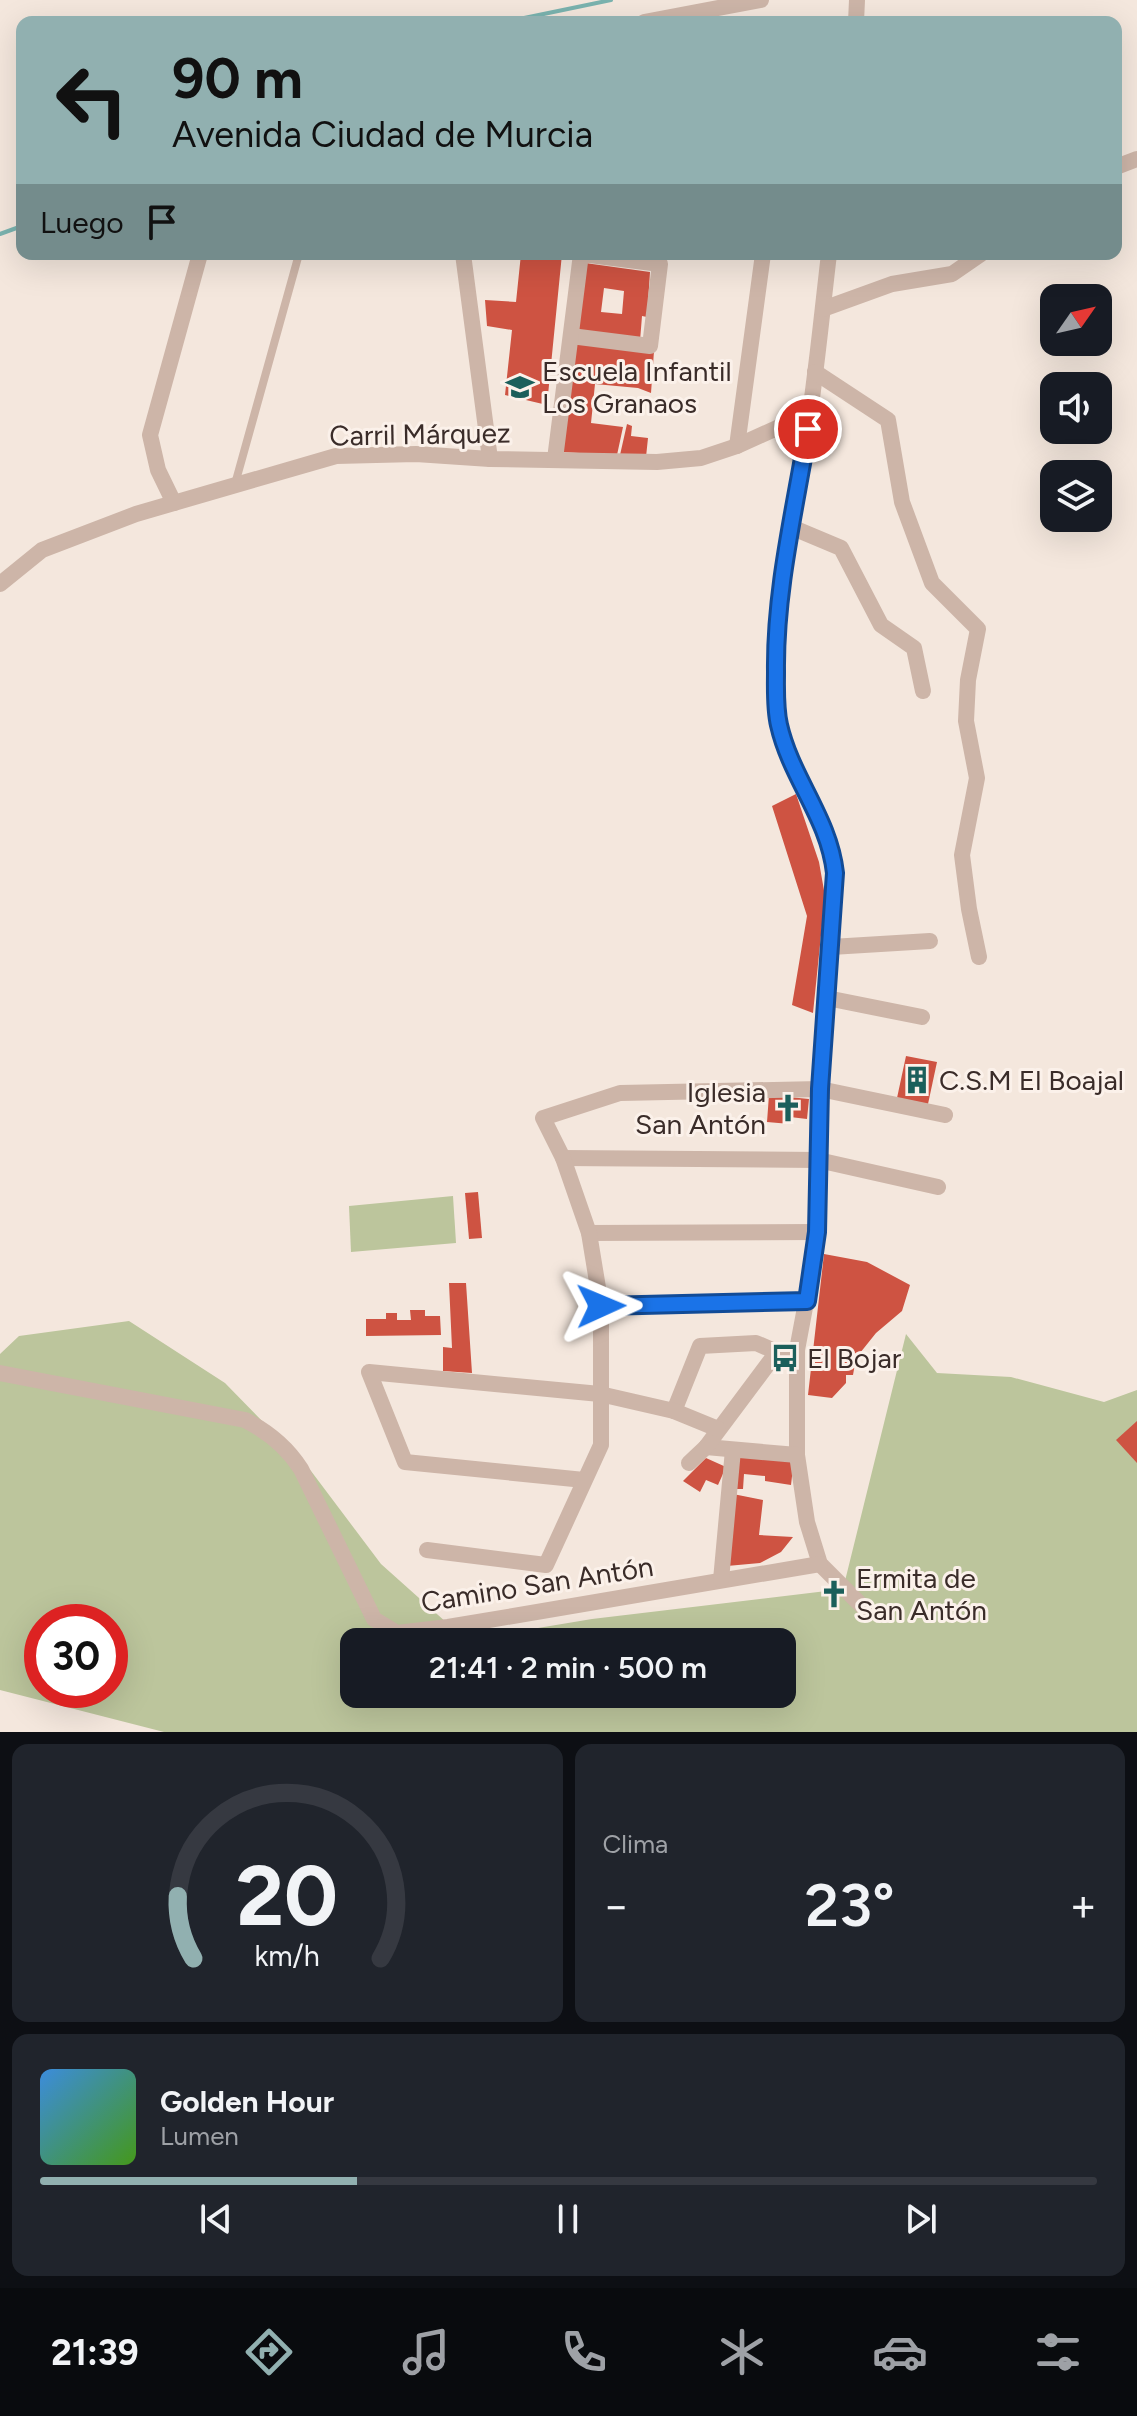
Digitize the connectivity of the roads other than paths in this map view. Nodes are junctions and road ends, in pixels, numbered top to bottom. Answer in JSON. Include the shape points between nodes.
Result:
{"nodes":[{"id":1,"x":761,"y":0,"type":"edge"},
{"id":2,"x":676,"y":16,"type":"edge"},
{"id":3,"x":198,"y":260,"type":"edge"},
{"id":4,"x":297,"y":260,"type":"edge"},
{"id":5,"x":464,"y":260,"type":"edge"},
{"id":6,"x":581,"y":260,"type":"edge"},
{"id":7,"x":629,"y":260,"type":"edge"},
{"id":8,"x":762,"y":260,"type":"edge"},
{"id":9,"x":828,"y":260,"type":"edge"},
{"id":10,"x":972,"y":260,"type":"edge"},
{"id":11,"x":823,"y":309,"type":"junction"},
{"id":12,"x":571,"y":336,"type":"junction"},
{"id":13,"x":815,"y":372,"type":"junction"},
{"id":14,"x":810,"y":413,"type":"junction"},
{"id":15,"x":737,"y":446,"type":"junction"},
{"id":16,"x":490,"y":459,"type":"junction"},
{"id":17,"x":555,"y":459,"type":"junction"},
{"id":18,"x":234,"y":485,"type":"junction"},
{"id":19,"x":174,"y":503,"type":"junction"},
{"id":20,"x":791,"y":527,"type":"junction"},
{"id":21,"x":0,"y":584,"type":"edge"},
{"id":22,"x":923,"y":691,"type":"dead end"},
{"id":23,"x":930,"y":941,"type":"dead end"},
{"id":24,"x":831,"y":947,"type":"junction"},
{"id":25,"x":979,"y":957,"type":"dead end"},
{"id":26,"x":827,"y":998,"type":"junction"},
{"id":27,"x":922,"y":1017,"type":"dead end"},
{"id":28,"x":820,"y":1089,"type":"junction"},
{"id":29,"x":945,"y":1115,"type":"dead end"},
{"id":30,"x":563,"y":1158,"type":"junction"},
{"id":31,"x":818,"y":1160,"type":"junction"},
{"id":32,"x":938,"y":1187,"type":"dead end"},
{"id":33,"x":817,"y":1232,"type":"junction"},
{"id":34,"x":589,"y":1233,"type":"junction"},
{"id":35,"x":807,"y":1301,"type":"junction"},
{"id":36,"x":601,"y":1306,"type":"junction"},
{"id":37,"x":797,"y":1350,"type":"junction"},
{"id":38,"x":777,"y":1352,"type":"junction"},
{"id":39,"x":0,"y":1373,"type":"edge"},
{"id":40,"x":600,"y":1394,"type":"junction"},
{"id":41,"x":674,"y":1411,"type":"junction"},
{"id":42,"x":718,"y":1429,"type":"junction"},
{"id":43,"x":706,"y":1447,"type":"junction"},
{"id":44,"x":733,"y":1450,"type":"junction"},
{"id":45,"x":797,"y":1455,"type":"junction"},
{"id":46,"x":689,"y":1463,"type":"dead end"},
{"id":47,"x":584,"y":1480,"type":"junction"},
{"id":48,"x":427,"y":1550,"type":"dead end"},
{"id":49,"x":820,"y":1564,"type":"junction"},
{"id":50,"x":721,"y":1580,"type":"junction"},
{"id":51,"x":869,"y":1613,"type":"dead end"}],
"edges":[{"from":1,"to":2,"type":"street"},
{"from":3,"to":19,"type":"street","via":[[150,435],[158,470]]},
{"from":4,"to":18,"type":"lane"},
{"from":5,"to":16,"type":"street"},
{"from":6,"to":12,"type":"street"},
{"from":7,"to":12,"type":"street","via":[[660,264],[650,346]]},
{"from":8,"to":15,"type":"street"},
{"from":9,"to":11,"type":"street"},
{"from":10,"to":11,"type":"street","via":[[952,274],[892,284]]},
{"from":11,"to":13,"type":"street"},
{"from":12,"to":17,"type":"street"},
{"from":13,"to":14,"type":"street"},
{"from":13,"to":25,"type":"street","via":[[888,420],[902,502],[932,583],[978,629],[966,721],[977,778],[962,855]]},
{"from":14,"to":15,"type":"street","name":"Carril Márquez"},
{"from":14,"to":20,"type":"street"},
{"from":15,"to":17,"type":"street","name":"Carril Márquez","via":[[701,458],[657,462]]},
{"from":16,"to":17,"type":"street","name":"Carril Márquez"},
{"from":16,"to":18,"type":"street","name":"Carril Márquez","via":[[336,456]]},
{"from":18,"to":19,"type":"street","name":"Carril Márquez"},
{"from":19,"to":21,"type":"street","name":"Carril Márquez","via":[[42,550]]},
{"from":20,"to":22,"type":"street","via":[[841,548],[881,625],[914,648]]},
{"from":20,"to":24,"type":"street","via":[[776,629],[777,710],[786,747],[833,855]]},
{"from":23,"to":24,"type":"street"},
{"from":24,"to":26,"type":"street"},
{"from":26,"to":27,"type":"street"},
{"from":26,"to":28,"type":"street"},
{"from":28,"to":29,"type":"street"},
{"from":28,"to":30,"type":"street","via":[[620,1093],[543,1118]]},
{"from":28,"to":31,"type":"street"},
{"from":30,"to":31,"type":"street"},
{"from":30,"to":34,"type":"street"},
{"from":31,"to":32,"type":"street"},
{"from":31,"to":33,"type":"street"},
{"from":33,"to":34,"type":"street"},
{"from":33,"to":35,"type":"street"},
{"from":34,"to":36,"type":"street"},
{"from":35,"to":36,"type":"street"},
{"from":35,"to":37,"type":"street"},
{"from":36,"to":40,"type":"street"},
{"from":37,"to":38,"type":"street"},
{"from":37,"to":45,"type":"street"},
{"from":38,"to":41,"type":"street","via":[[756,1343],[700,1346]]},
{"from":38,"to":42,"type":"street"},
{"from":39,"to":50,"type":"street","name":"Camino San Antón","via":[[245,1420],[266,1431],[301,1469],[374,1619],[397,1633]]},
{"from":40,"to":41,"type":"street"},
{"from":40,"to":47,"type":"street","via":[[601,1445]]},
{"from":40,"to":47,"type":"street","via":[[369,1372],[405,1462]]},
{"from":41,"to":42,"type":"street"},
{"from":42,"to":43,"type":"street"},
{"from":43,"to":44,"type":"street"},
{"from":43,"to":46,"type":"street"},
{"from":44,"to":45,"type":"street"},
{"from":44,"to":50,"type":"street"},
{"from":45,"to":49,"type":"street","via":[[807,1522]]},
{"from":47,"to":48,"type":"street","via":[[546,1565]]},
{"from":49,"to":50,"type":"street","name":"Camino San Antón"},
{"from":49,"to":51,"type":"street"}]}
